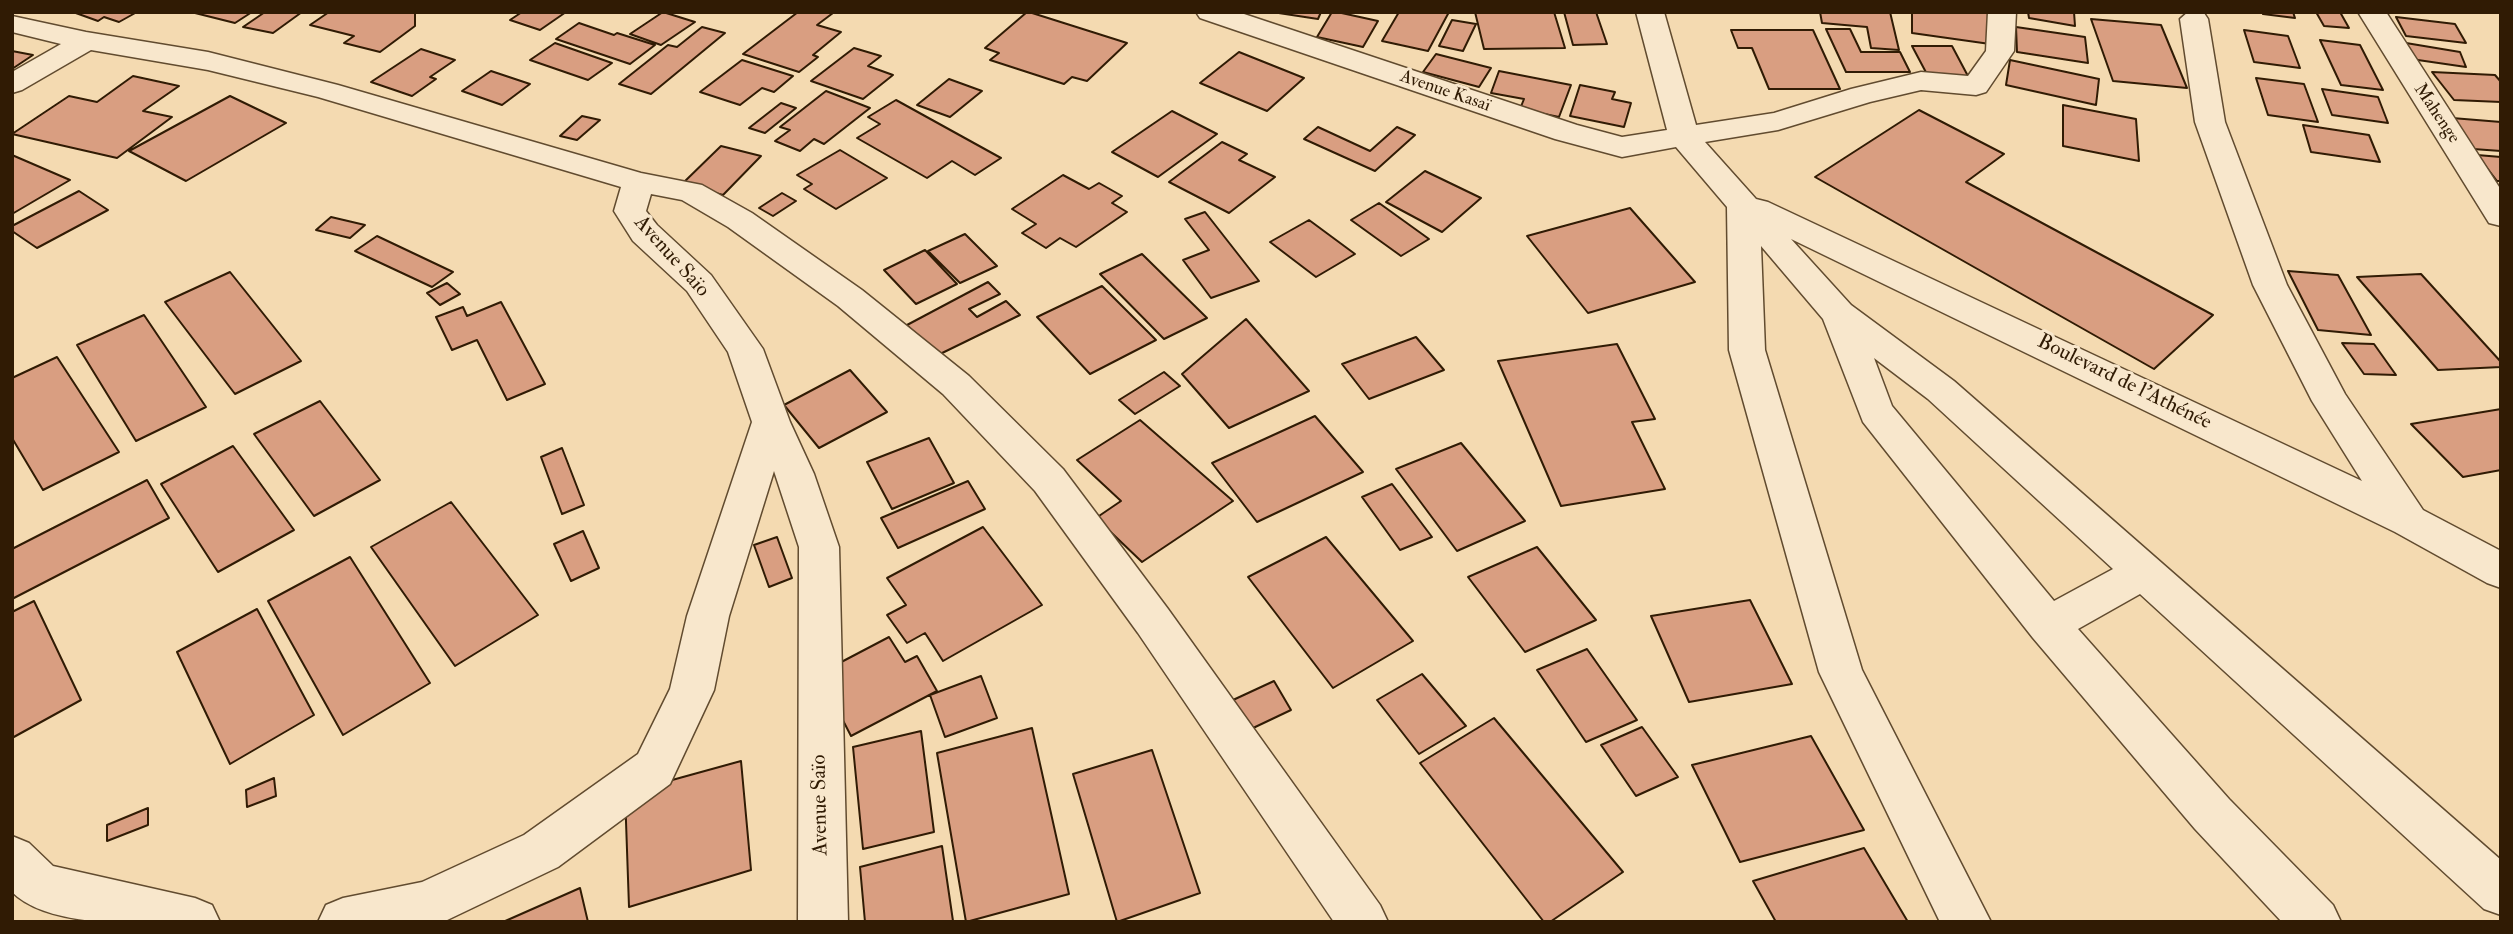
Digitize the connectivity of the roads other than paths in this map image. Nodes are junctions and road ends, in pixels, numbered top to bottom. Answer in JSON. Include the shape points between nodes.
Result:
{"nodes":[{"id":1,"x":1210,"y":12,"type":"edge"},
{"id":2,"x":1650,"y":12,"type":"edge"},
{"id":3,"x":2002,"y":12,"type":"edge"},
{"id":4,"x":2372,"y":12,"type":"edge"},
{"id":5,"x":2193,"y":19,"type":"dead end"},
{"id":6,"x":12,"y":24,"type":"edge"},
{"id":7,"x":86,"y":41,"type":"junction"},
{"id":8,"x":12,"y":84,"type":"edge"},
{"id":9,"x":1684,"y":138,"type":"junction"},
{"id":10,"x":638,"y":182,"type":"junction"},
{"id":11,"x":1743,"y":203,"type":"junction"},
{"id":12,"x":2501,"y":216,"type":"edge"},
{"id":13,"x":1839,"y":314,"type":"junction"},
{"id":14,"x":771,"y":422,"type":"junction"},
{"id":15,"x":2409,"y":522,"type":"junction"},
{"id":16,"x":2501,"y":571,"type":"edge"},
{"id":17,"x":2143,"y":572,"type":"junction"},
{"id":18,"x":2048,"y":625,"type":"junction"},
{"id":19,"x":12,"y":859,"type":"edge"},
{"id":20,"x":2501,"y":892,"type":"edge"},
{"id":21,"x":195,"y":922,"type":"edge"},
{"id":22,"x":343,"y":922,"type":"edge"},
{"id":23,"x":823,"y":922,"type":"edge"},
{"id":24,"x":1363,"y":922,"type":"edge"},
{"id":25,"x":1966,"y":922,"type":"edge"},
{"id":26,"x":2316,"y":922,"type":"edge"}],
"edges":[{"from":1,"to":9,"type":"street","name":"Avenue Kasaï","via":[[1622,147]]},
{"from":2,"to":9,"type":"street"},
{"from":3,"to":9,"type":"street","name":"Avenue Kasaï","via":[[2000,51],[1976,86],[1921,82],[1778,121]]},
{"from":4,"to":12,"type":"street","name":"Mahenge"},
{"from":5,"to":15,"type":"street","via":[[2210,122],[2270,285],[2330,401]]},
{"from":6,"to":7,"type":"street","name":"Avenue Saïo"},
{"from":7,"to":8,"type":"street"},
{"from":7,"to":10,"type":"street","name":"Avenue Saïo","via":[[208,61],[328,91]]},
{"from":9,"to":11,"type":"street"},
{"from":10,"to":14,"type":"street","name":"Avenue Saïo","via":[[630,211],[645,233],[699,282],[745,349]]},
{"from":10,"to":24,"type":"street","via":[[691,192],[740,220],[850,298],[965,394],[1049,480]]},
{"from":11,"to":13,"type":"street"},
{"from":11,"to":15,"type":"street","name":"Boulevard de l'Athénée"},
{"from":11,"to":25,"type":"street","via":[[1747,349],[1840,672]]},
{"from":13,"to":17,"type":"street","via":[[1941,390]]},
{"from":13,"to":18,"type":"street","via":[[1877,412]]},
{"from":14,"to":22,"type":"street","via":[[708,616],[692,690],[654,769],[541,851],[426,905]]},
{"from":14,"to":23,"type":"street","name":"Avenue Saïo","via":[[795,474],[819,547]]},
{"from":15,"to":16,"type":"street","name":"Boulevard de l'Athénée"},
{"from":17,"to":18,"type":"street"},
{"from":17,"to":20,"type":"street"},
{"from":18,"to":26,"type":"street","via":[[2212,814]]},
{"from":19,"to":21,"type":"street","via":[[40,886]]}]}
